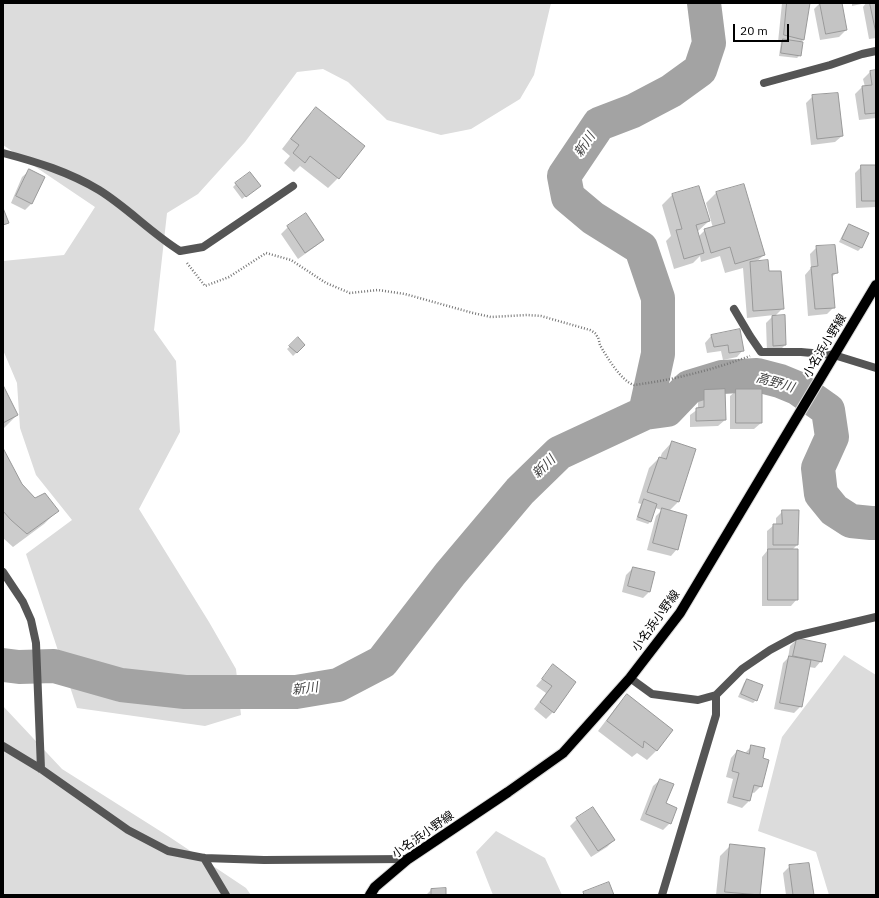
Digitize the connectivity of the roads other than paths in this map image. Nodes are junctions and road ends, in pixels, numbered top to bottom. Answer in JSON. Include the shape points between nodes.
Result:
{"nodes":[{"id":1,"x":876,"y":52,"type":"edge"},
{"id":2,"x":764,"y":83,"type":"dead end"},
{"id":3,"x":3,"y":153,"type":"edge"},
{"id":4,"x":293,"y":186,"type":"dead end"},
{"id":5,"x":876,"y":285,"type":"edge"},
{"id":6,"x":734,"y":310,"type":"dead end"},
{"id":7,"x":834,"y":355,"type":"junction"},
{"id":8,"x":876,"y":368,"type":"edge"},
{"id":9,"x":3,"y":572,"type":"edge"},
{"id":10,"x":876,"y":617,"type":"edge"},
{"id":11,"x":630,"y":678,"type":"junction"},
{"id":12,"x":716,"y":695,"type":"junction"},
{"id":13,"x":3,"y":746,"type":"edge"},
{"id":14,"x":41,"y":769,"type":"junction"},
{"id":15,"x":204,"y":858,"type":"junction"},
{"id":16,"x":408,"y":859,"type":"junction"},
{"id":17,"x":226,"y":895,"type":"edge"},
{"id":18,"x":370,"y":895,"type":"edge"},
{"id":19,"x":662,"y":895,"type":"edge"}],
"edges":[{"from":1,"to":2,"type":"street"},
{"from":3,"to":4,"type":"street","via":[[67,173],[100,191],[180,251],[203,247]]},
{"from":5,"to":7,"type":"main road","name":"小名浜小野線"},
{"from":6,"to":7,"type":"street","via":[[761,352]]},
{"from":7,"to":8,"type":"street"},
{"from":7,"to":11,"type":"main road","name":"小名浜小野線","via":[[680,613]]},
{"from":9,"to":14,"type":"street","via":[[23,602],[31,620],[36,643]]},
{"from":10,"to":12,"type":"street","via":[[796,636],[742,669]]},
{"from":11,"to":12,"type":"street","via":[[652,694],[698,700]]},
{"from":11,"to":16,"type":"main road","name":"小名浜小野線","via":[[563,753]]},
{"from":12,"to":19,"type":"street","via":[[716,715]]},
{"from":13,"to":14,"type":"street"},
{"from":14,"to":15,"type":"street","via":[[128,830],[168,851]]},
{"from":15,"to":16,"type":"street"},
{"from":15,"to":17,"type":"street"},
{"from":16,"to":18,"type":"main road","name":"小名浜小野線","via":[[375,887]]}]}
